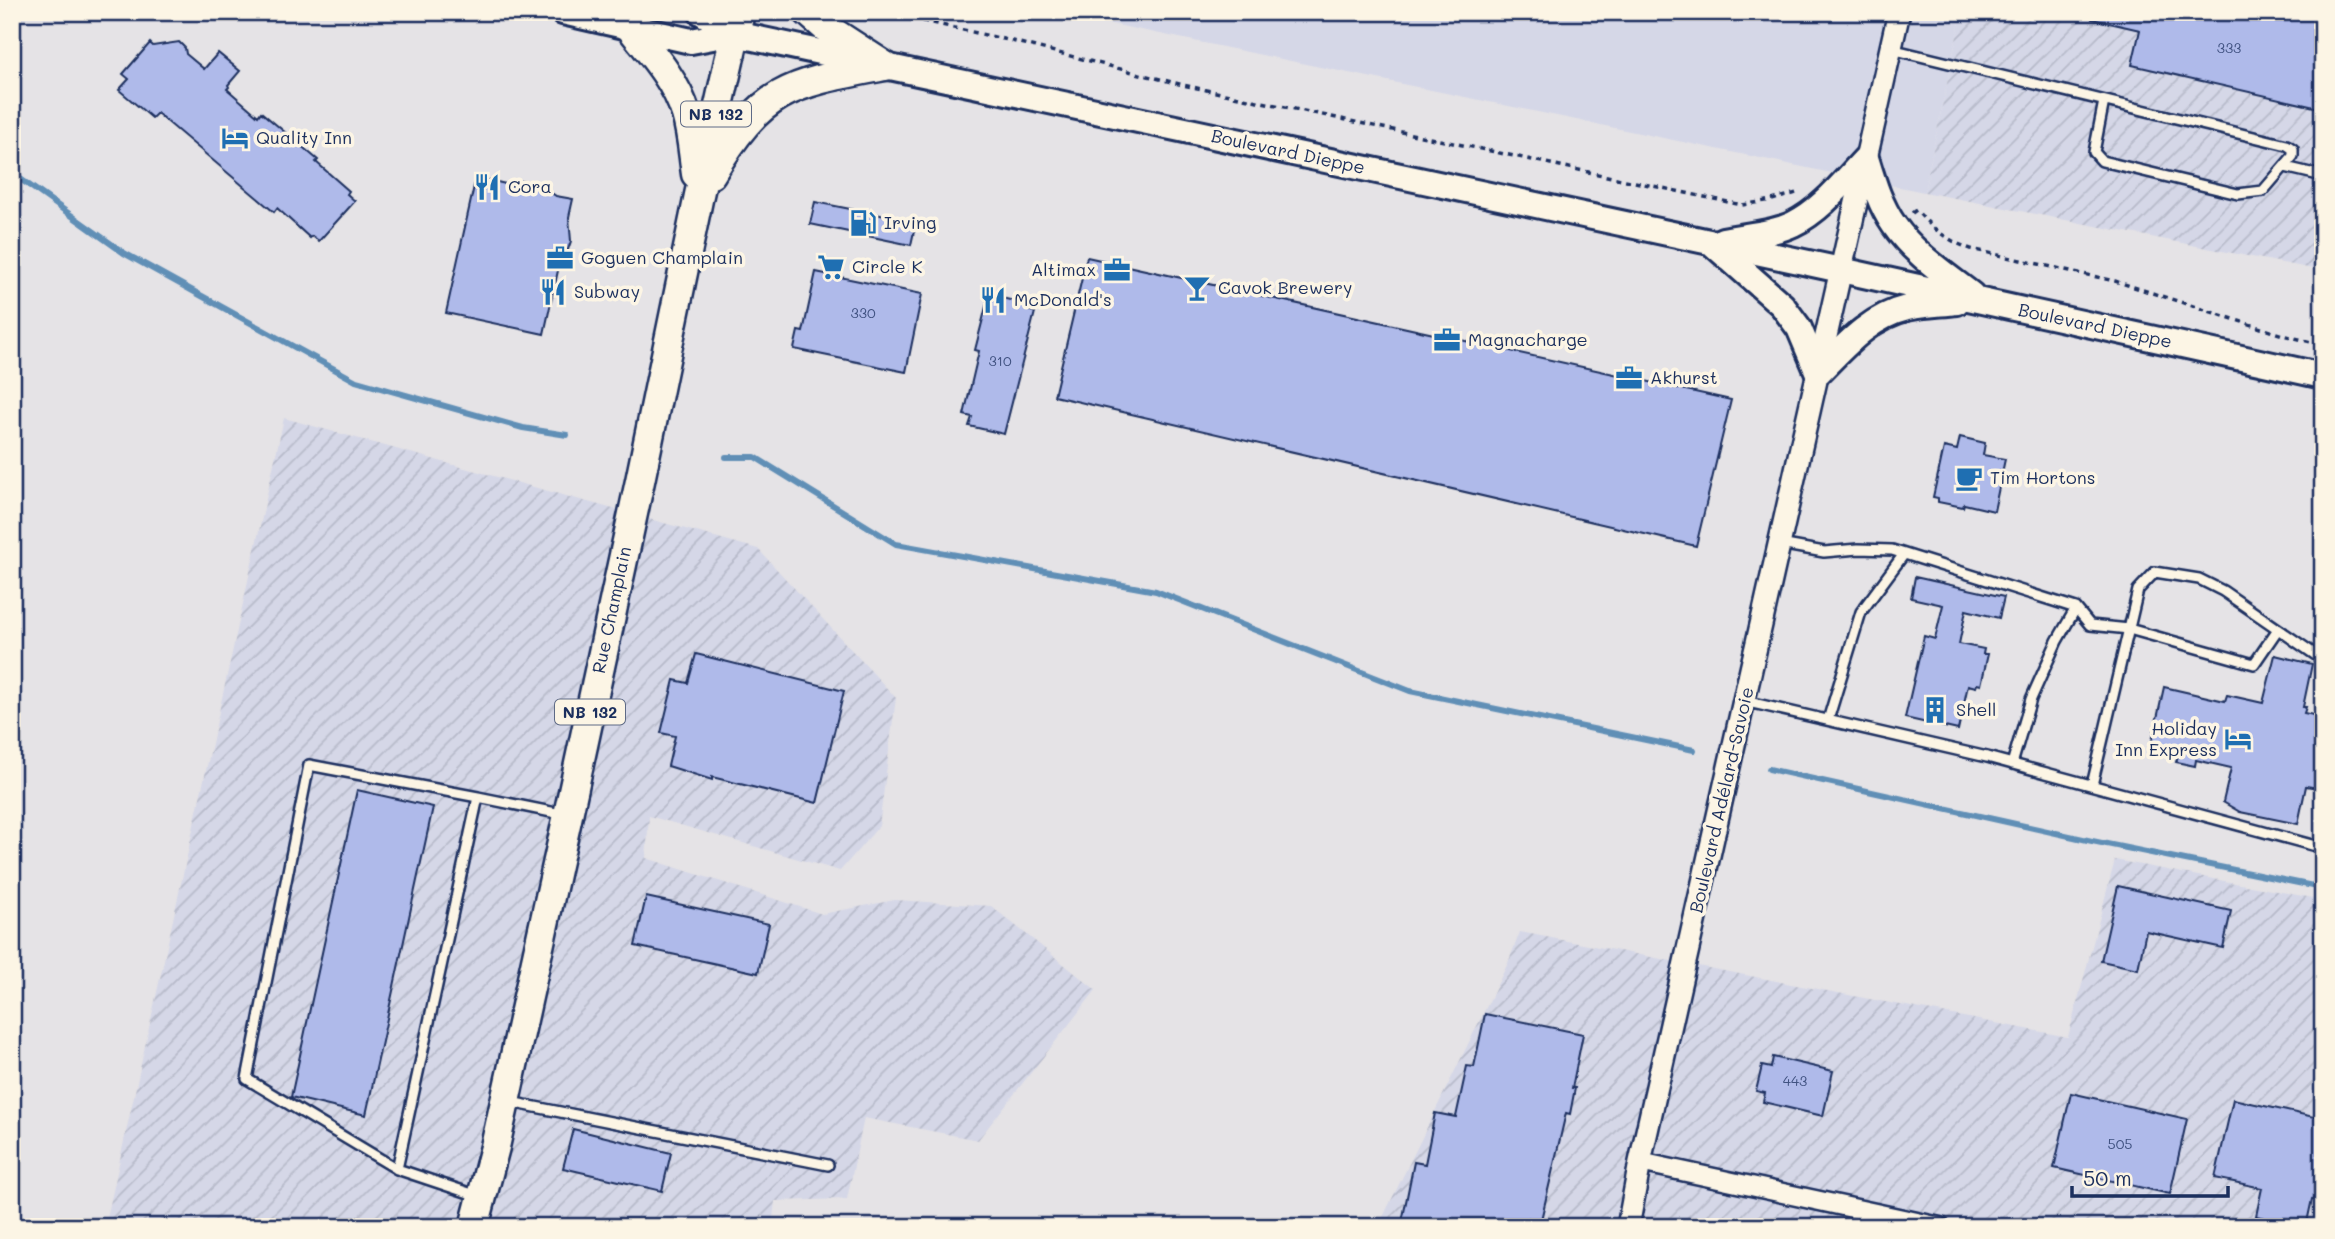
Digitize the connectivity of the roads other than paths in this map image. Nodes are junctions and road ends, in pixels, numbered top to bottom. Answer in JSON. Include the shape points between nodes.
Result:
{"nodes":[{"id":1,"x":563,"y":12,"type":"edge"},
{"id":2,"x":701,"y":12,"type":"edge"},
{"id":3,"x":808,"y":12,"type":"edge"},
{"id":4,"x":1899,"y":12,"type":"edge"},
{"id":5,"x":737,"y":23,"type":"edge"},
{"id":6,"x":630,"y":27,"type":"junction"},
{"id":7,"x":1891,"y":49,"type":"junction"},
{"id":8,"x":885,"y":66,"type":"junction"},
{"id":9,"x":2104,"y":100,"type":"junction"},
{"id":10,"x":1866,"y":158,"type":"junction"},
{"id":11,"x":2285,"y":167,"type":"junction"},
{"id":12,"x":2323,"y":176,"type":"edge"},
{"id":13,"x":699,"y":195,"type":"junction"},
{"id":14,"x":1710,"y":242,"type":"junction"},
{"id":15,"x":1841,"y":270,"type":"junction"},
{"id":16,"x":1978,"y":300,"type":"junction"},
{"id":17,"x":1818,"y":373,"type":"junction"},
{"id":18,"x":2323,"y":376,"type":"edge"},
{"id":19,"x":1780,"y":544,"type":"junction"},
{"id":20,"x":1904,"y":554,"type":"junction"},
{"id":21,"x":2076,"y":608,"type":"junction"},
{"id":22,"x":2129,"y":629,"type":"junction"},
{"id":23,"x":2278,"y":629,"type":"junction"},
{"id":24,"x":2323,"y":660,"type":"edge"},
{"id":25,"x":1744,"y":701,"type":"junction"},
{"id":26,"x":1828,"y":720,"type":"junction"},
{"id":27,"x":2012,"y":764,"type":"junction"},
{"id":28,"x":2092,"y":785,"type":"junction"},
{"id":29,"x":478,"y":797,"type":"junction"},
{"id":30,"x":568,"y":815,"type":"junction"},
{"id":31,"x":2323,"y":848,"type":"edge"},
{"id":32,"x":505,"y":1101,"type":"junction"},
{"id":33,"x":1640,"y":1162,"type":"junction"},
{"id":34,"x":828,"y":1165,"type":"dead end"},
{"id":35,"x":397,"y":1169,"type":"junction"},
{"id":36,"x":482,"y":1197,"type":"junction"},
{"id":37,"x":474,"y":1227,"type":"edge"},
{"id":38,"x":1628,"y":1227,"type":"edge"},
{"id":39,"x":1940,"y":1227,"type":"edge"}],
"edges":[{"from":1,"to":6,"type":"main road","name":"Boulevard Dieppe"},
{"from":2,"to":5,"type":"main road","name":"Boulevard Dieppe"},
{"from":3,"to":8,"type":"main road"},
{"from":4,"to":7,"type":"street"},
{"from":5,"to":6,"type":"main road","name":"Boulevard Dieppe","via":[[691,41]]},
{"from":5,"to":8,"type":"main road","name":"Boulevard Dieppe"},
{"from":5,"to":13,"type":"main road","name":"Rue Champlain","number":"NB 132"},
{"from":6,"to":13,"type":"main road","via":[[680,99]]},
{"from":7,"to":9,"type":"lane"},
{"from":7,"to":10,"type":"street"},
{"from":8,"to":13,"type":"main road","via":[[816,79],[769,100],[737,132]]},
{"from":8,"to":14,"type":"main road","name":"Boulevard Dieppe"},
{"from":9,"to":11,"type":"lane","via":[[2287,145],[2293,156]]},
{"from":9,"to":11,"type":"lane","via":[[2094,152],[2102,161],[2238,194],[2263,191]]},
{"from":10,"to":14,"type":"main road","via":[[1814,211],[1793,224]]},
{"from":10,"to":15,"type":"street","name":"Boulevard Adélard-Savoie"},
{"from":10,"to":16,"type":"main road","via":[[1894,225],[1925,258]]},
{"from":11,"to":12,"type":"lane"},
{"from":13,"to":30,"type":"main road","name":"Rue Champlain","number":"NB 132"},
{"from":14,"to":15,"type":"main road","name":"Boulevard Dieppe"},
{"from":14,"to":17,"type":"main road","via":[[1782,304],[1799,328]]},
{"from":15,"to":16,"type":"main road","name":"Boulevard Dieppe"},
{"from":15,"to":17,"type":"street","name":"Boulevard Adélard-Savoie"},
{"from":16,"to":17,"type":"main road","via":[[1909,307],[1883,316],[1859,332]]},
{"from":16,"to":18,"type":"main road","name":"Boulevard Dieppe"},
{"from":17,"to":19,"type":"street","name":"Boulevard Adélard-Savoie"},
{"from":19,"to":20,"type":"lane","via":[[1824,552],[1858,549]]},
{"from":19,"to":25,"type":"street","name":"Boulevard Adélard-Savoie"},
{"from":20,"to":21,"type":"lane"},
{"from":20,"to":26,"type":"lane","via":[[1861,612]]},
{"from":21,"to":22,"type":"lane","via":[[2090,625]]},
{"from":21,"to":27,"type":"lane","via":[[2031,699]]},
{"from":22,"to":23,"type":"lane","via":[[2255,664]]},
{"from":22,"to":23,"type":"lane","via":[[2138,590],[2155,572],[2199,579]]},
{"from":22,"to":28,"type":"lane"},
{"from":23,"to":24,"type":"lane"},
{"from":25,"to":26,"type":"lane"},
{"from":25,"to":33,"type":"street","name":"Boulevard Adélard-Savoie"},
{"from":26,"to":27,"type":"lane"},
{"from":27,"to":28,"type":"lane"},
{"from":28,"to":31,"type":"lane"},
{"from":29,"to":30,"type":"lane"},
{"from":29,"to":35,"type":"lane"},
{"from":29,"to":35,"type":"lane","via":[[309,765],[247,1079]]},
{"from":30,"to":32,"type":"main road","name":"Rue Champlain","number":"NB 132"},
{"from":32,"to":34,"type":"lane"},
{"from":32,"to":36,"type":"main road","name":"Rue Champlain","number":"NB 132"},
{"from":33,"to":38,"type":"street","name":"Boulevard Adélard-Savoie"},
{"from":33,"to":39,"type":"street"},
{"from":35,"to":36,"type":"lane"},
{"from":36,"to":37,"type":"main road","name":"Rue Champlain","number":"NB 132"}]}
